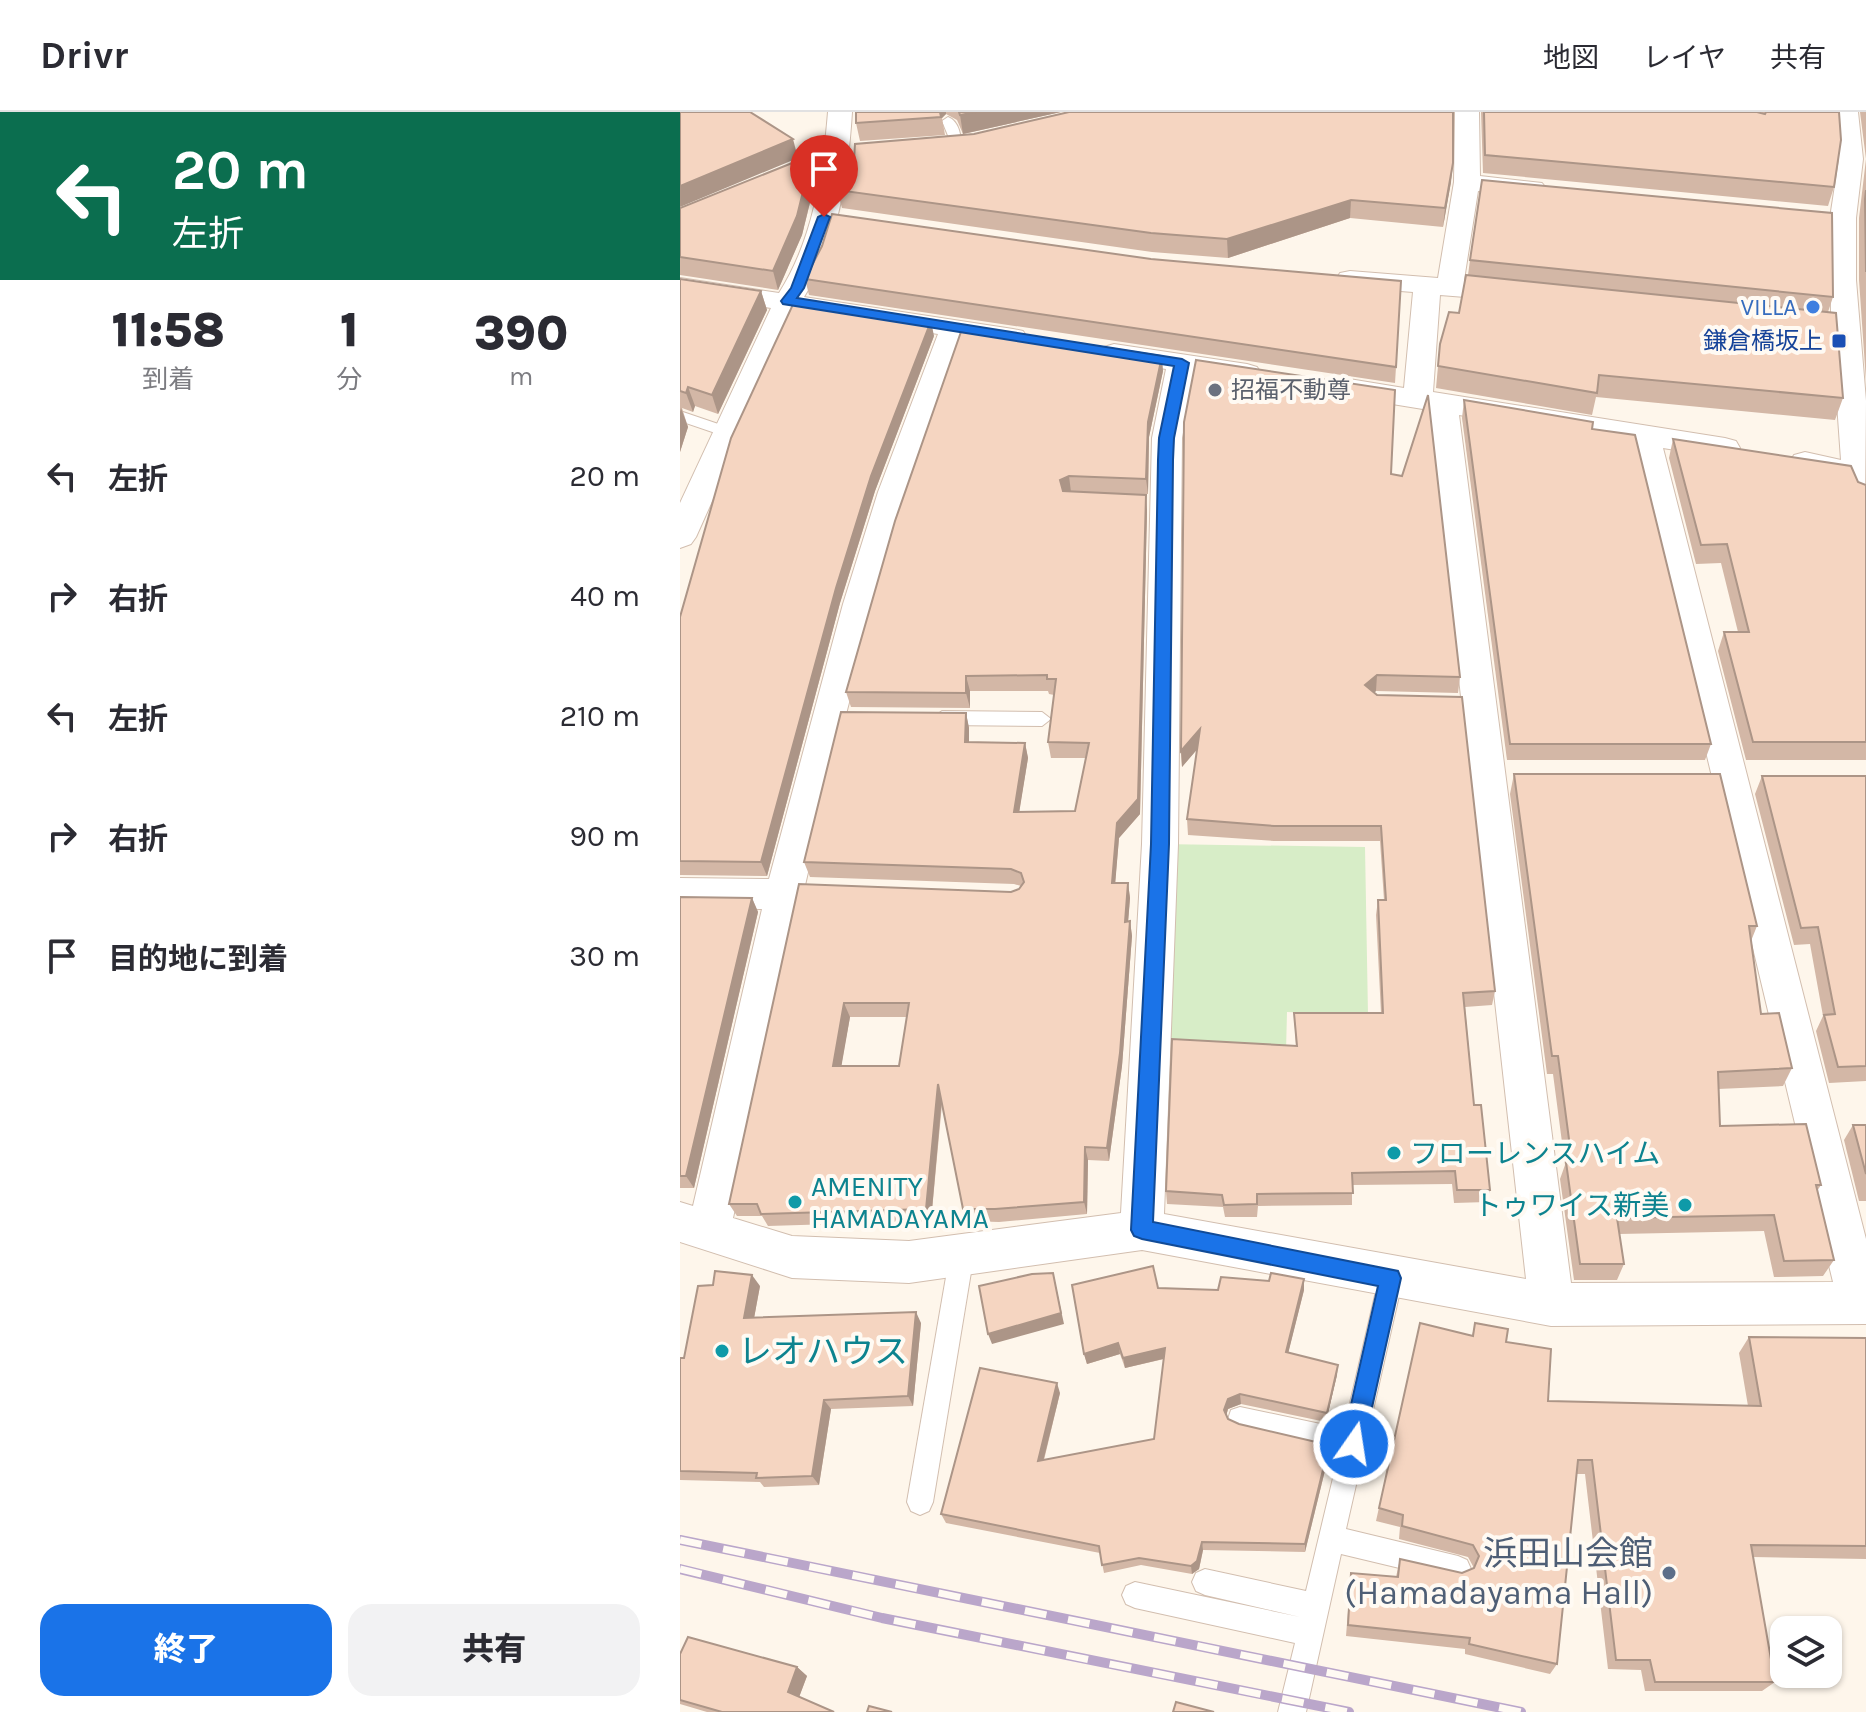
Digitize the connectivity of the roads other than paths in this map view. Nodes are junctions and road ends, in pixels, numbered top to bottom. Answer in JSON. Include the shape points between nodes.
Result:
{"nodes":[{"id":1,"x":840,"y":112,"type":"edge"},
{"id":2,"x":1846,"y":112,"type":"edge"},
{"id":3,"x":1462,"y":114,"type":"edge"},
{"id":4,"x":959,"y":137,"type":"edge"},
{"id":5,"x":925,"y":147,"type":"edge"},
{"id":6,"x":867,"y":151,"type":"edge"},
{"id":7,"x":838,"y":153,"type":"junction"},
{"id":8,"x":1858,"y":160,"type":"edge"},
{"id":9,"x":811,"y":165,"type":"edge"},
{"id":10,"x":1467,"y":182,"type":"junction"},
{"id":11,"x":1561,"y":191,"type":"edge"},
{"id":12,"x":1812,"y":215,"type":"edge"},
{"id":13,"x":824,"y":217,"type":"junction"},
{"id":14,"x":1843,"y":218,"type":"junction"},
{"id":15,"x":855,"y":222,"type":"edge"},
{"id":16,"x":1320,"y":277,"type":"edge"},
{"id":17,"x":1854,"y":282,"type":"edge"},
{"id":18,"x":1439,"y":285,"type":"junction"},
{"id":19,"x":680,"y":286,"type":"edge"},
{"id":20,"x":1535,"y":295,"type":"edge"},
{"id":21,"x":788,"y":301,"type":"junction"},
{"id":22,"x":1754,"y":316,"type":"edge"},
{"id":23,"x":1845,"y":325,"type":"junction"},
{"id":24,"x":954,"y":328,"type":"junction"},
{"id":25,"x":1045,"y":342,"type":"edge"},
{"id":26,"x":1091,"y":349,"type":"edge"},
{"id":27,"x":1182,"y":363,"type":"junction"},
{"id":28,"x":1276,"y":377,"type":"edge"},
{"id":29,"x":1324,"y":384,"type":"edge"},
{"id":30,"x":1431,"y":400,"type":"junction"},
{"id":31,"x":680,"y":416,"type":"edge"},
{"id":32,"x":727,"y":432,"type":"junction"},
{"id":33,"x":1645,"y":435,"type":"junction"},
{"id":34,"x":1750,"y":452,"type":"edge"},
{"id":35,"x":1779,"y":457,"type":"edge"},
{"id":36,"x":1863,"y":482,"type":"edge"},
{"id":37,"x":680,"y":537,"type":"edge"},
{"id":38,"x":921,"y":718,"type":"edge"},
{"id":39,"x":1042,"y":719,"type":"dead end"},
{"id":40,"x":791,"y":889,"type":"junction"},
{"id":41,"x":680,"y":893,"type":"edge"},
{"id":42,"x":694,"y":1227,"type":"edge"},
{"id":43,"x":1142,"y":1230,"type":"junction"},
{"id":44,"x":962,"y":1254,"type":"junction"},
{"id":45,"x":1391,"y":1278,"type":"junction"},
{"id":46,"x":1863,"y":1303,"type":"edge"},
{"id":47,"x":1551,"y":1305,"type":"junction"},
{"id":48,"x":1240,"y":1419,"type":"dead end"},
{"id":49,"x":1354,"y":1444,"type":"junction"},
{"id":50,"x":920,"y":1502,"type":"dead end"},
{"id":51,"x":1333,"y":1539,"type":"junction"},
{"id":52,"x":1458,"y":1569,"type":"edge"},
{"id":53,"x":1205,"y":1582,"type":"dead end"},
{"id":54,"x":1135,"y":1595,"type":"dead end"},
{"id":55,"x":1315,"y":1620,"type":"junction"},
{"id":56,"x":1292,"y":1712,"type":"edge"}],
"edges":[{"from":1,"to":7,"type":"street"},
{"from":2,"to":8,"type":"street"},
{"from":3,"to":10,"type":"street"},
{"from":4,"to":5,"type":"street"},
{"from":6,"to":7,"type":"street"},
{"from":7,"to":9,"type":"street"},
{"from":7,"to":13,"type":"street"},
{"from":8,"to":14,"type":"street"},
{"from":10,"to":11,"type":"street"},
{"from":10,"to":18,"type":"street"},
{"from":12,"to":14,"type":"street"},
{"from":13,"to":15,"type":"street"},
{"from":13,"to":21,"type":"street","via":[[798,288]]},
{"from":14,"to":17,"type":"street"},
{"from":16,"to":18,"type":"street"},
{"from":17,"to":23,"type":"street"},
{"from":18,"to":20,"type":"street"},
{"from":18,"to":30,"type":"street"},
{"from":19,"to":21,"type":"street"},
{"from":21,"to":24,"type":"street"},
{"from":21,"to":32,"type":"street"},
{"from":22,"to":23,"type":"street"},
{"from":23,"to":36,"type":"street"},
{"from":24,"to":25,"type":"street"},
{"from":24,"to":40,"type":"street","via":[[886,516]]},
{"from":26,"to":27,"type":"street"},
{"from":27,"to":28,"type":"street"},
{"from":27,"to":43,"type":"street","via":[[1156,503],[1166,513],[1160,844]]},
{"from":29,"to":30,"type":"street"},
{"from":30,"to":33,"type":"street"},
{"from":30,"to":47,"type":"street","via":[[1472,702],[1503,777]]},
{"from":31,"to":32,"type":"lane"},
{"from":32,"to":37,"type":"street"},
{"from":33,"to":34,"type":"street"},
{"from":33,"to":46,"type":"street"},
{"from":35,"to":36,"type":"street"},
{"from":38,"to":39,"type":"lane"},
{"from":40,"to":41,"type":"street"},
{"from":40,"to":42,"type":"street"},
{"from":42,"to":44,"type":"street","via":[[792,1257],[909,1262]]},
{"from":43,"to":44,"type":"street"},
{"from":43,"to":45,"type":"street"},
{"from":44,"to":50,"type":"lane"},
{"from":45,"to":47,"type":"street"},
{"from":45,"to":49,"type":"lane"},
{"from":46,"to":47,"type":"street"},
{"from":48,"to":49,"type":"lane"},
{"from":49,"to":51,"type":"lane"},
{"from":51,"to":52,"type":"lane"},
{"from":51,"to":55,"type":"lane"},
{"from":53,"to":55,"type":"lane"},
{"from":54,"to":55,"type":"lane"},
{"from":55,"to":56,"type":"lane"}]}
